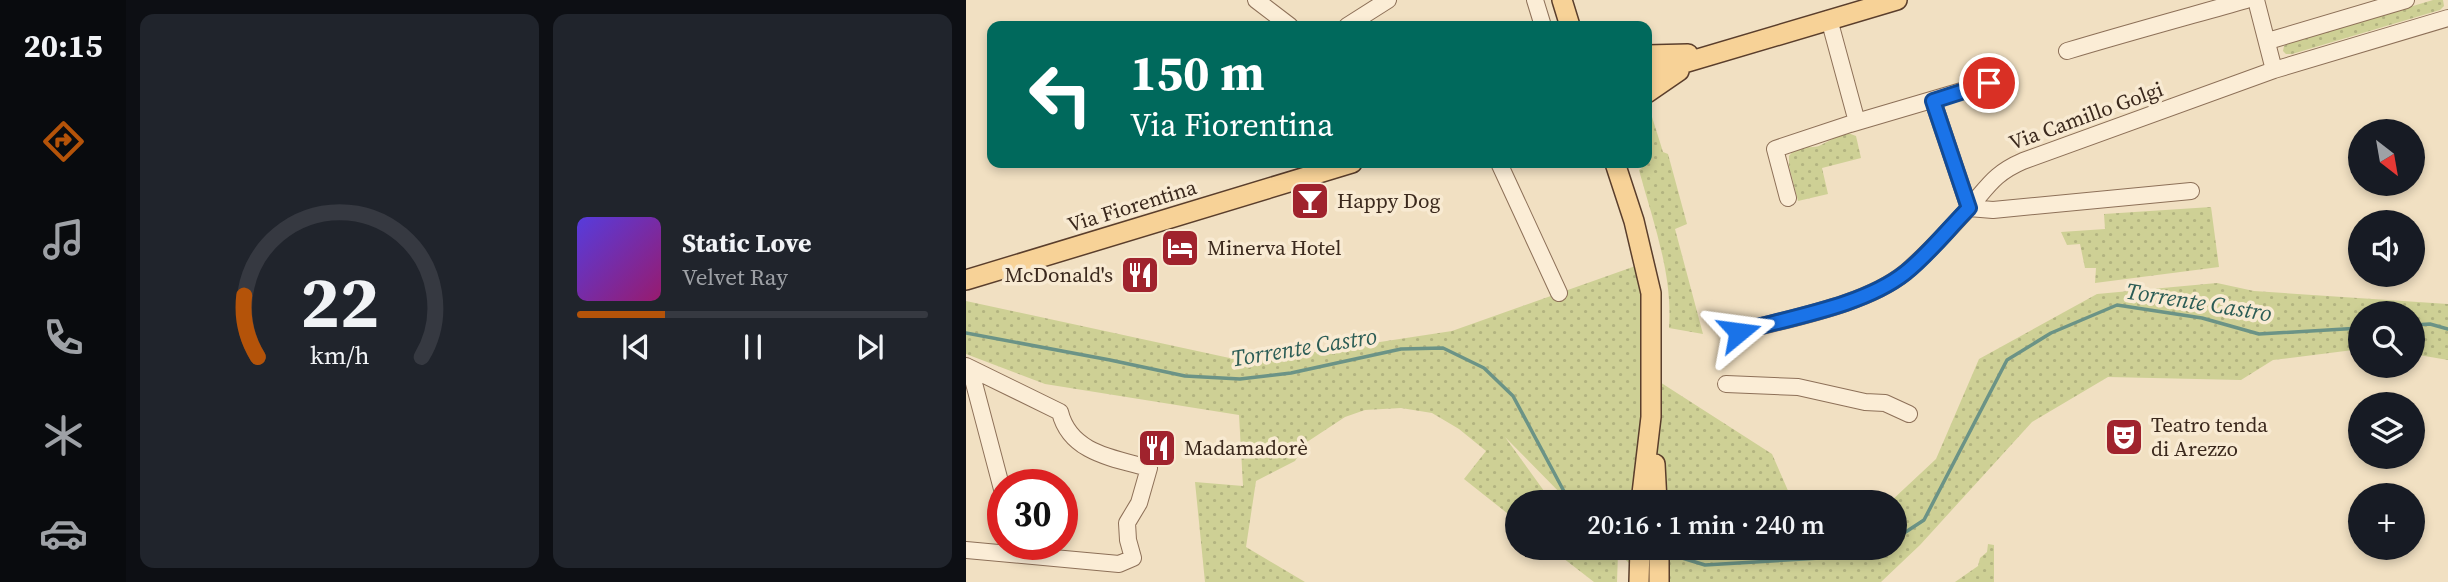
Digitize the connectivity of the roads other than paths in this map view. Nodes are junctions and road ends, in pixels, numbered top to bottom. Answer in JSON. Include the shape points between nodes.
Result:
{"nodes":[{"id":1,"x":1256,"y":0,"type":"edge"},
{"id":2,"x":1388,"y":0,"type":"edge"},
{"id":3,"x":1535,"y":0,"type":"edge"},
{"id":4,"x":1562,"y":0,"type":"edge"},
{"id":5,"x":1897,"y":0,"type":"edge"},
{"id":6,"x":2246,"y":0,"type":"edge"},
{"id":7,"x":2256,"y":0,"type":"edge"},
{"id":8,"x":2406,"y":0,"type":"edge"},
{"id":9,"x":2448,"y":18,"type":"edge"},
{"id":10,"x":1829,"y":19,"type":"junction"},
{"id":11,"x":1283,"y":21,"type":"edge"},
{"id":12,"x":1355,"y":21,"type":"edge"},
{"id":13,"x":1541,"y":21,"type":"edge"},
{"id":14,"x":1568,"y":21,"type":"edge"},
{"id":15,"x":2268,"y":41,"type":"junction"},
{"id":16,"x":2067,"y":51,"type":"dead end"},
{"id":17,"x":1652,"y":55,"type":"edge"},
{"id":18,"x":1707,"y":55,"type":"junction"},
{"id":19,"x":2274,"y":70,"type":"junction"},
{"id":20,"x":1652,"y":72,"type":"edge"},
{"id":21,"x":1989,"y":83,"type":"dead end"},
{"id":22,"x":1652,"y":89,"type":"edge"},
{"id":23,"x":1933,"y":101,"type":"junction"},
{"id":24,"x":1857,"y":122,"type":"junction"},
{"id":25,"x":1336,"y":168,"type":"edge"},
{"id":26,"x":1501,"y":168,"type":"edge"},
{"id":27,"x":1609,"y":168,"type":"edge"},
{"id":28,"x":1617,"y":168,"type":"edge"},
{"id":29,"x":1622,"y":168,"type":"edge"},
{"id":30,"x":1622,"y":186,"type":"junction"},
{"id":31,"x":2191,"y":191,"type":"dead end"},
{"id":32,"x":1788,"y":198,"type":"dead end"},
{"id":33,"x":1969,"y":208,"type":"junction"},
{"id":34,"x":966,"y":280,"type":"edge"},
{"id":35,"x":1559,"y":293,"type":"dead end"},
{"id":36,"x":1739,"y":332,"type":"dead end"},
{"id":37,"x":968,"y":367,"type":"edge"},
{"id":38,"x":1726,"y":384,"type":"dead end"},
{"id":39,"x":1909,"y":414,"type":"dead end"},
{"id":40,"x":1651,"y":417,"type":"junction"},
{"id":41,"x":996,"y":469,"type":"edge"},
{"id":42,"x":1642,"y":490,"type":"edge"},
{"id":43,"x":1656,"y":490,"type":"edge"},
{"id":44,"x":966,"y":550,"type":"edge"},
{"id":45,"x":987,"y":550,"type":"edge"},
{"id":46,"x":1078,"y":558,"type":"edge"},
{"id":47,"x":1640,"y":560,"type":"edge"},
{"id":48,"x":1658,"y":560,"type":"edge"},
{"id":49,"x":1639,"y":582,"type":"edge"},
{"id":50,"x":1659,"y":582,"type":"edge"}],
"edges":[{"from":1,"to":11,"type":"street"},
{"from":2,"to":12,"type":"street"},
{"from":3,"to":13,"type":"street"},
{"from":4,"to":14,"type":"main road"},
{"from":5,"to":10,"type":"main road"},
{"from":6,"to":16,"type":"street"},
{"from":7,"to":15,"type":"street"},
{"from":8,"to":15,"type":"street"},
{"from":9,"to":19,"type":"street","name":"Via Camillo Golgi"},
{"from":10,"to":18,"type":"main road"},
{"from":10,"to":24,"type":"street"},
{"from":15,"to":19,"type":"street"},
{"from":17,"to":18,"type":"main road"},
{"from":18,"to":20,"type":"main road"},
{"from":18,"to":22,"type":"main road"},
{"from":19,"to":33,"type":"street","name":"Via Camillo Golgi","via":[[2003,169]]},
{"from":21,"to":23,"type":"street"},
{"from":23,"to":24,"type":"street"},
{"from":23,"to":33,"type":"street"},
{"from":24,"to":32,"type":"street","via":[[1774,149]]},
{"from":25,"to":34,"type":"main road","name":"Via Fiorentina"},
{"from":26,"to":35,"type":"street"},
{"from":27,"to":30,"type":"main road"},
{"from":28,"to":30,"type":"main road"},
{"from":29,"to":30,"type":"main road"},
{"from":30,"to":40,"type":"main road","via":[[1651,293]]},
{"from":31,"to":33,"type":"street","via":[[1993,210]]},
{"from":33,"to":36,"type":"street","name":"Via Camillo Golgi","via":[[1905,273],[1882,287]]},
{"from":37,"to":41,"type":"street"},
{"from":37,"to":46,"type":"street","via":[[1060,412],[1063,426],[1091,452],[1149,468],[1139,503],[1127,523],[1133,558],[1119,564]]},
{"from":38,"to":39,"type":"street","via":[[1798,387],[1885,403]]},
{"from":40,"to":42,"type":"main road"},
{"from":40,"to":43,"type":"main road"},
{"from":44,"to":45,"type":"street"},
{"from":47,"to":49,"type":"main road"},
{"from":48,"to":50,"type":"main road"}]}
